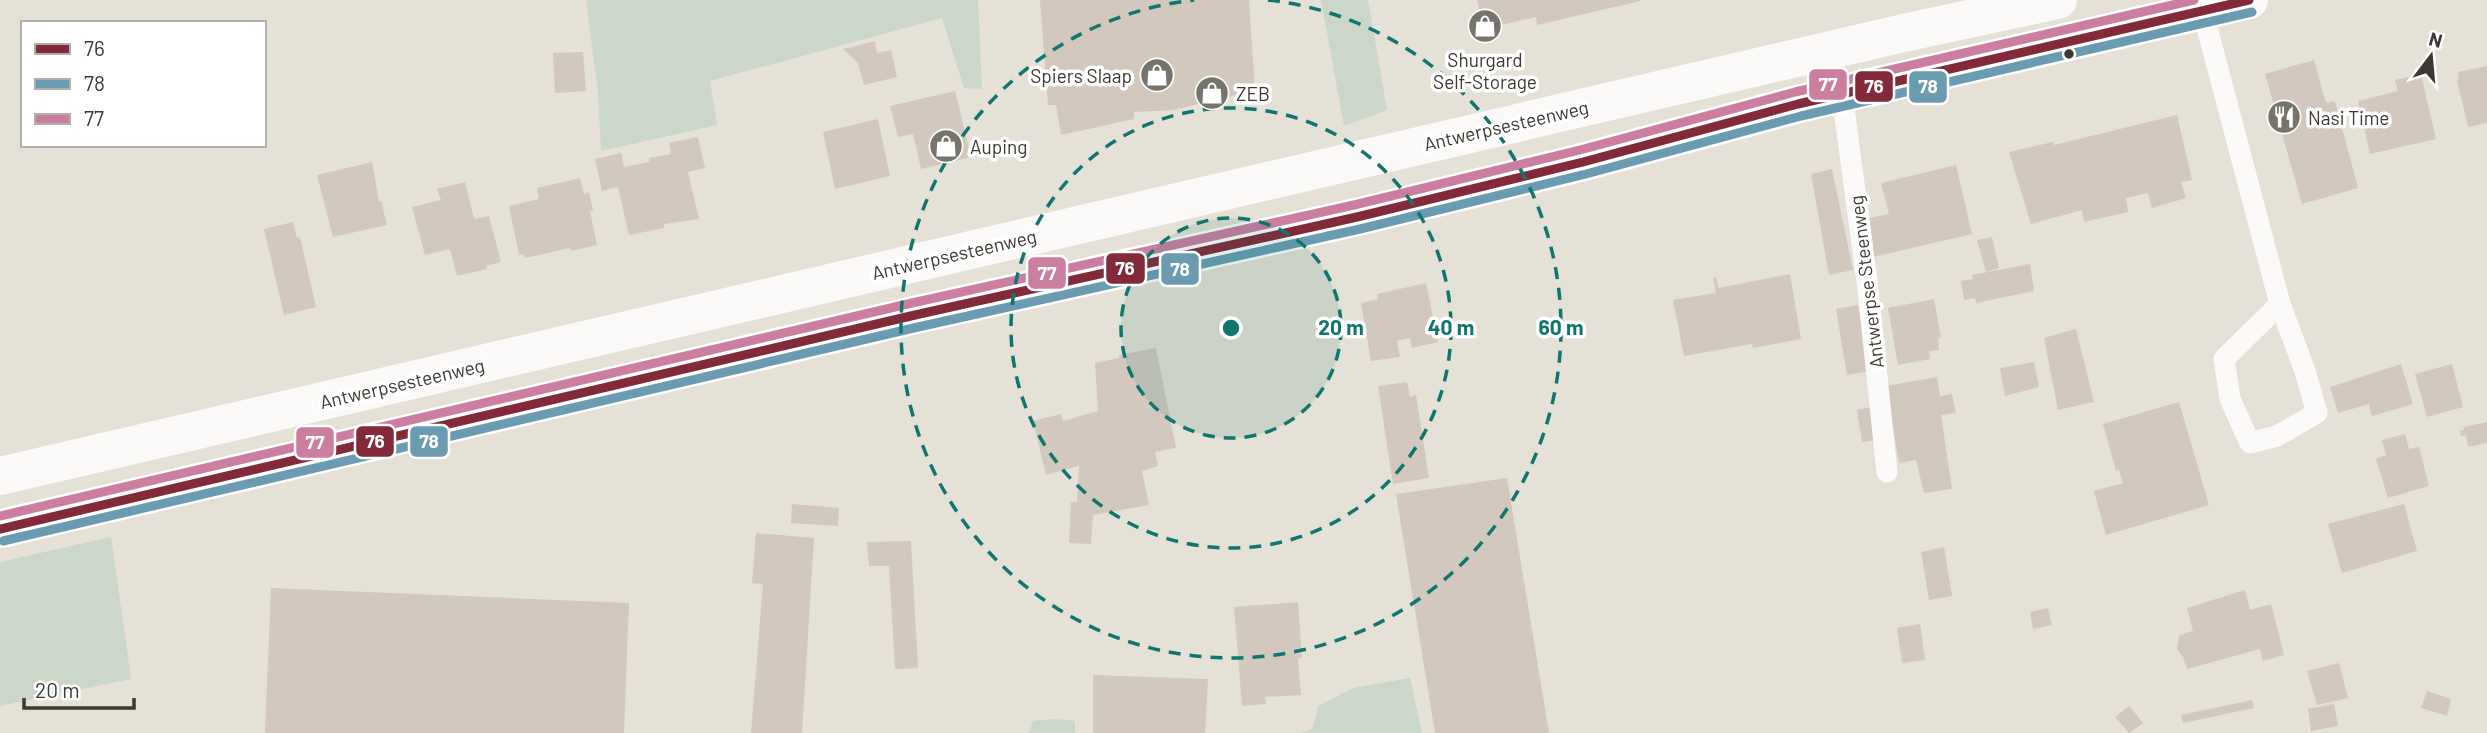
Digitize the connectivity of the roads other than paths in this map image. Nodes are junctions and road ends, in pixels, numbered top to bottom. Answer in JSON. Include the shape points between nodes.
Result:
{"nodes":[{"id":1,"x":2057,"y":0,"type":"edge"},
{"id":2,"x":2249,"y":0,"type":"edge"},
{"id":3,"x":2201,"y":5,"type":"edge"},
{"id":4,"x":1842,"y":94,"type":"junction"},
{"id":5,"x":903,"y":266,"type":"junction"},
{"id":6,"x":2280,"y":304,"type":"junction"},
{"id":7,"x":915,"y":315,"type":"junction"},
{"id":8,"x":111,"y":450,"type":"junction"},
{"id":9,"x":1887,"y":472,"type":"dead end"},
{"id":10,"x":0,"y":476,"type":"edge"},
{"id":11,"x":121,"y":500,"type":"junction"},
{"id":12,"x":0,"y":529,"type":"edge"}],
"edges":[{"from":1,"to":5,"type":"main road","name":"Antwerpsesteenweg"},
{"from":2,"to":3,"type":"main road"},
{"from":3,"to":4,"type":"main road"},
{"from":3,"to":6,"type":"lane"},
{"from":4,"to":7,"type":"main road","via":[[1357,217]]},
{"from":4,"to":9,"type":"lane","name":"Antwerpse Steenweg"},
{"from":5,"to":7,"type":"main road"},
{"from":5,"to":8,"type":"main road","name":"Antwerpsesteenweg"},
{"from":6,"to":6,"type":"lane","via":[[2316,413],[2277,436],[2250,443],[2230,399],[2224,359]]},
{"from":7,"to":11,"type":"main road"},
{"from":8,"to":10,"type":"main road","name":"Antwerpsesteenweg"},
{"from":8,"to":11,"type":"main road"},
{"from":11,"to":12,"type":"main road"}]}
